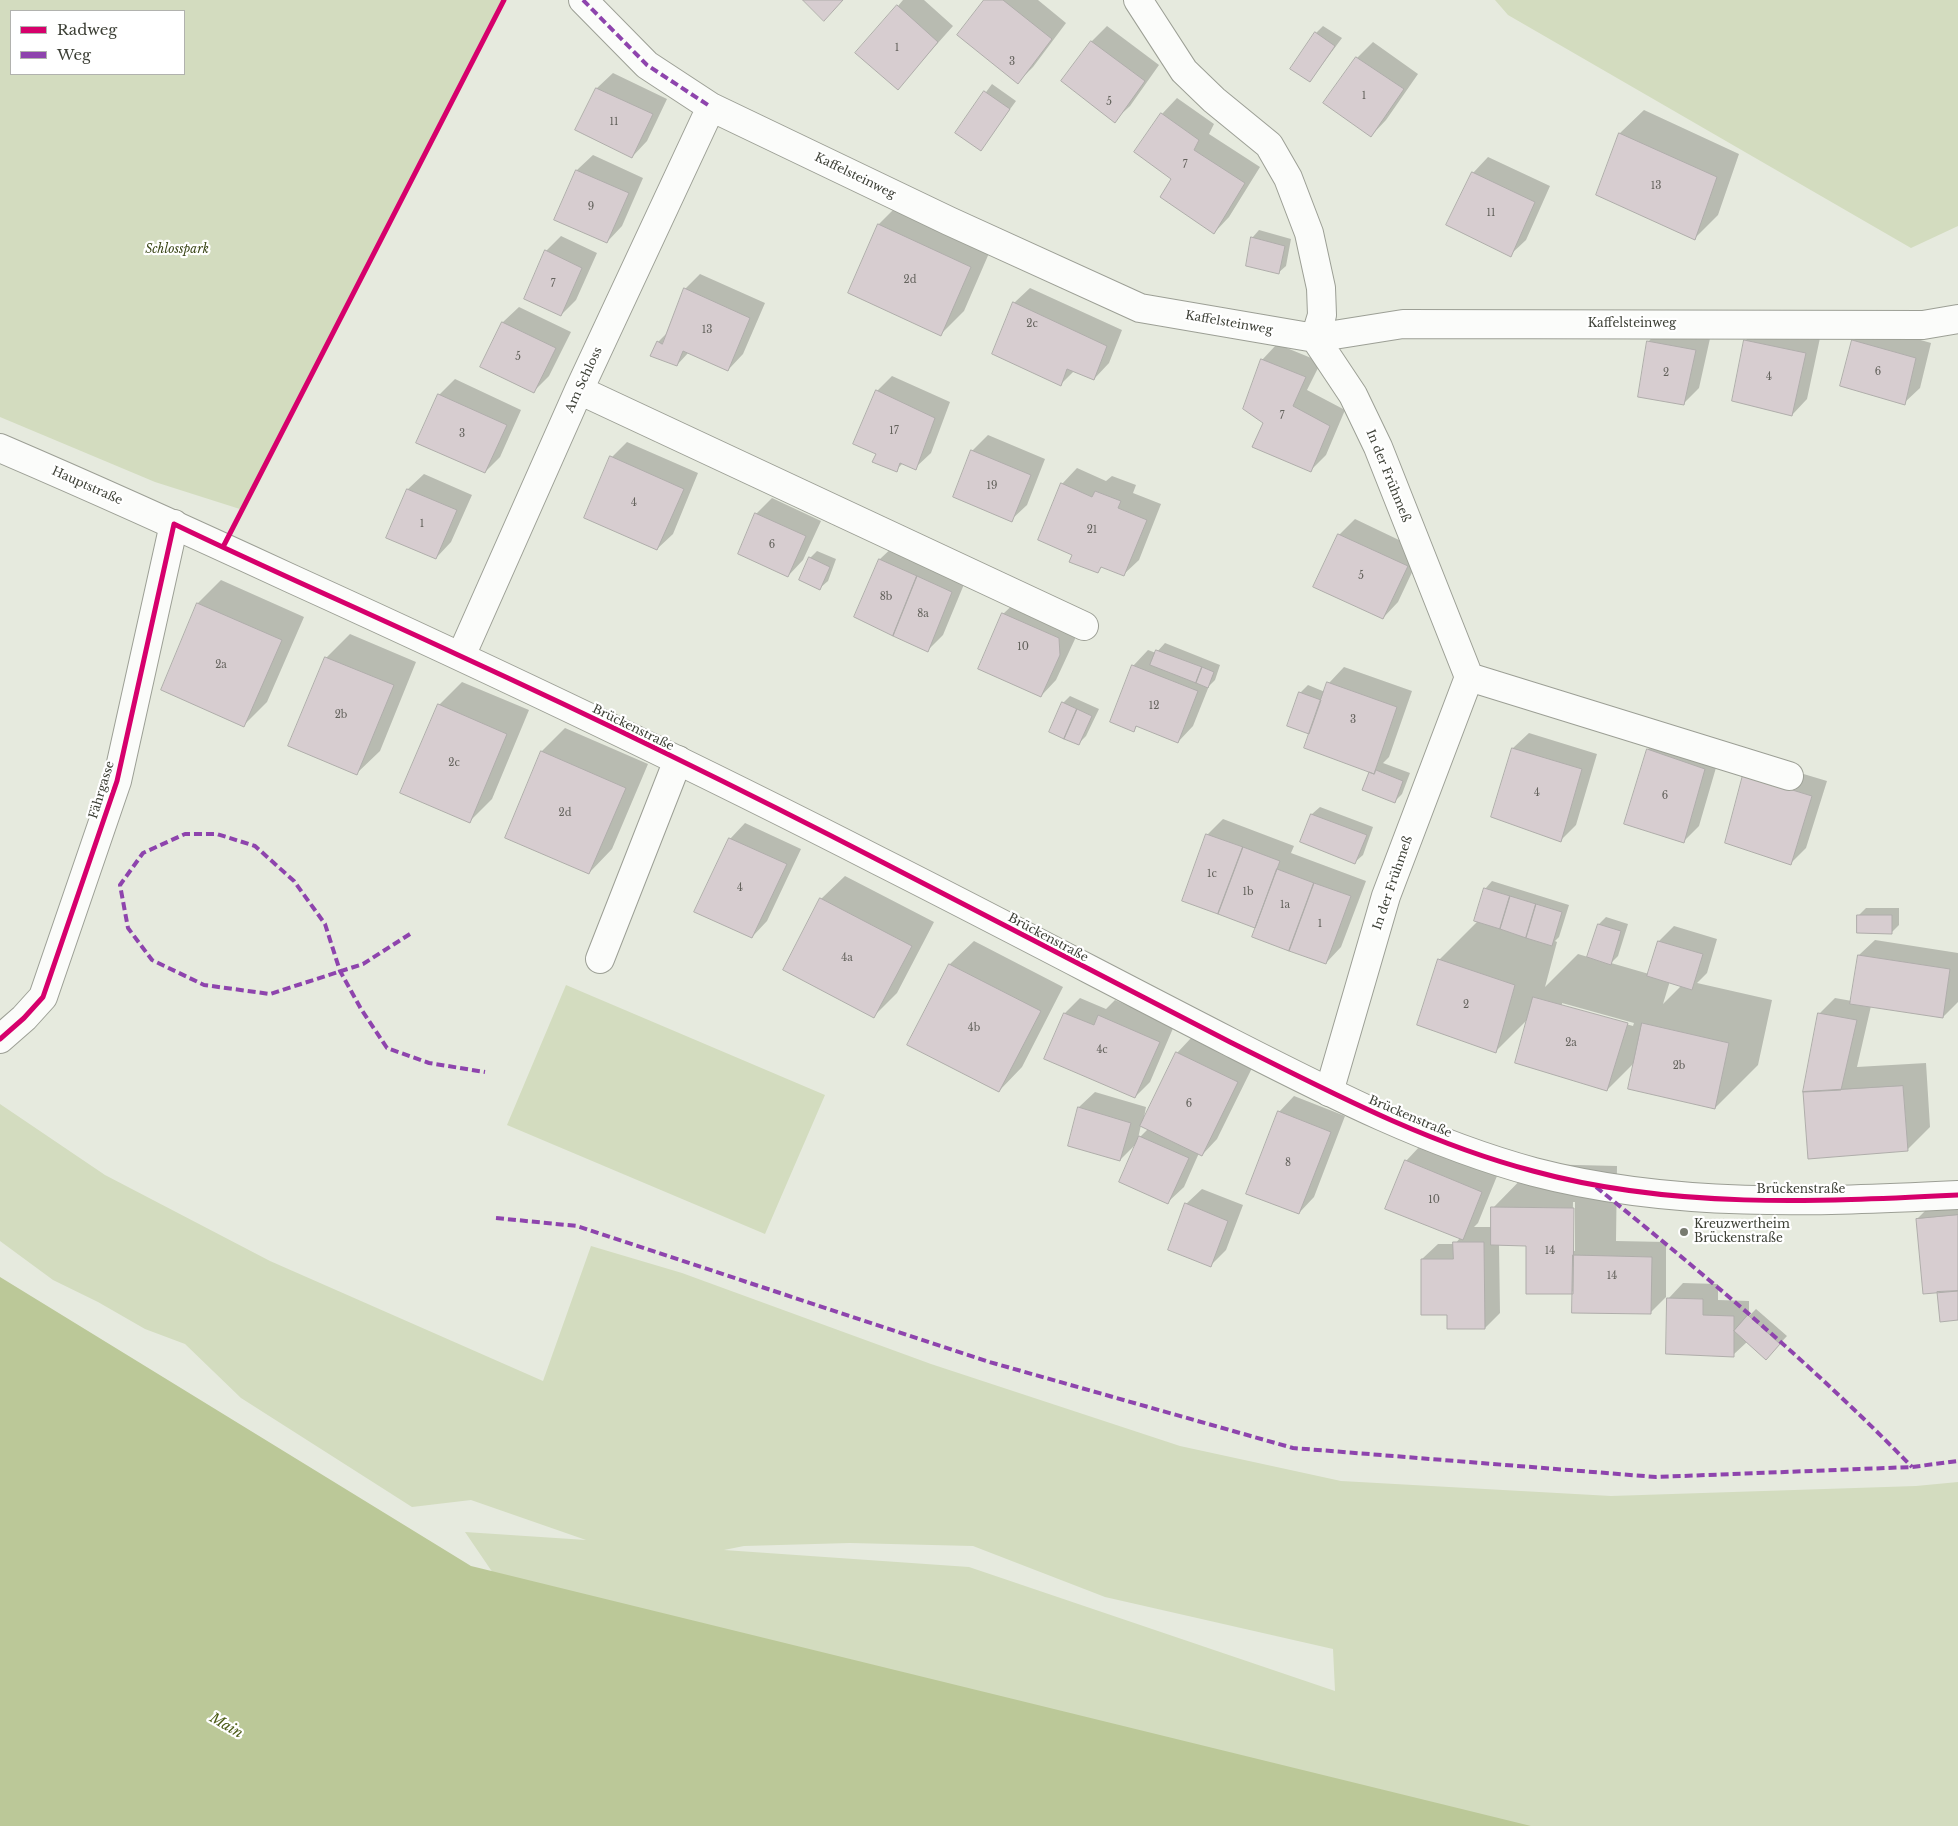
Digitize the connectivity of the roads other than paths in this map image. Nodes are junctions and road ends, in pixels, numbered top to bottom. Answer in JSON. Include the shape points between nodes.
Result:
{"nodes":[{"id":1,"x":583,"y":0,"type":"edge"},
{"id":2,"x":1138,"y":0,"type":"edge"},
{"id":3,"x":711,"y":107,"type":"junction"},
{"id":4,"x":1958,"y":319,"type":"edge"},
{"id":5,"x":1316,"y":338,"type":"junction"},
{"id":6,"x":579,"y":390,"type":"junction"},
{"id":7,"x":0,"y":448,"type":"edge"},
{"id":8,"x":174,"y":524,"type":"junction"},
{"id":9,"x":1084,"y":626,"type":"dead end"},
{"id":10,"x":461,"y":656,"type":"junction"},
{"id":11,"x":1469,"y":677,"type":"junction"},
{"id":12,"x":678,"y":760,"type":"junction"},
{"id":13,"x":1789,"y":776,"type":"dead end"},
{"id":14,"x":600,"y":959,"type":"dead end"},
{"id":15,"x":0,"y":1040,"type":"edge"},
{"id":16,"x":1329,"y":1092,"type":"junction"},
{"id":17,"x":1958,"y":1195,"type":"edge"}],
"edges":[{"from":1,"to":3,"type":"street","name":"Kaffelsteinweg","via":[[647,65]]},
{"from":2,"to":5,"type":"street","via":[[1184,71],[1268,145],[1288,178],[1309,233],[1321,288],[1322,315]]},
{"from":3,"to":5,"type":"street","name":"Kaffelsteinweg","via":[[1140,308]]},
{"from":3,"to":6,"type":"street","name":"Am Schloss"},
{"from":4,"to":5,"type":"street","name":"Kaffelsteinweg","via":[[1922,325],[1403,324]]},
{"from":5,"to":11,"type":"street","name":"In der Frühmeß","via":[[1353,395],[1378,447]]},
{"from":6,"to":9,"type":"street"},
{"from":6,"to":10,"type":"street","name":"Am Schloss"},
{"from":7,"to":8,"type":"street","name":"Hauptstraße"},
{"from":8,"to":10,"type":"street","name":"Brückenstraße"},
{"from":8,"to":15,"type":"street","name":"Fährgasse","via":[[117,781],[43,997]]},
{"from":10,"to":12,"type":"street","name":"Brückenstraße"},
{"from":11,"to":13,"type":"street"},
{"from":11,"to":16,"type":"street","name":"In der Frühmeß","via":[[1386,896]]},
{"from":12,"to":14,"type":"street"},
{"from":12,"to":16,"type":"street","name":"Brückenstraße"},
{"from":16,"to":17,"type":"street","name":"Brückenstraße","via":[[1472,1153],[1533,1172],[1596,1186],[1691,1198],[1768,1200]]}]}
